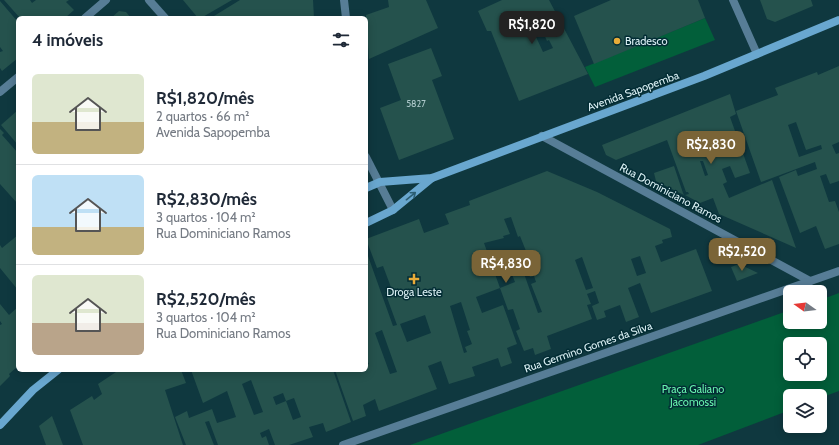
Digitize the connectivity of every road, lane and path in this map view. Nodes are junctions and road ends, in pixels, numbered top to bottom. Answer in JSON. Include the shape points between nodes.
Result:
{"nodes":[{"id":1,"x":106,"y":0,"type":"edge"},
{"id":2,"x":149,"y":0,"type":"edge"},
{"id":3,"x":344,"y":0,"type":"edge"},
{"id":4,"x":733,"y":0,"type":"edge"},
{"id":5,"x":87,"y":16,"type":"edge"},
{"id":6,"x":163,"y":16,"type":"edge"},
{"id":7,"x":346,"y":16,"type":"edge"},
{"id":8,"x":839,"y":20,"type":"edge"},
{"id":9,"x":757,"y":54,"type":"junction"},
{"id":10,"x":16,"y":78,"type":"edge"},
{"id":11,"x":0,"y":92,"type":"edge"},
{"id":12,"x":542,"y":136,"type":"junction"},
{"id":13,"x":368,"y":161,"type":"edge"},
{"id":14,"x":432,"y":178,"type":"junction"},
{"id":15,"x":380,"y":182,"type":"junction"},
{"id":16,"x":368,"y":187,"type":"edge"},
{"id":17,"x":393,"y":210,"type":"junction"},
{"id":18,"x":368,"y":222,"type":"edge"},
{"id":19,"x":839,"y":270,"type":"edge"},
{"id":20,"x":810,"y":281,"type":"junction"},
{"id":21,"x":56,"y":372,"type":"edge"},
{"id":22,"x":0,"y":425,"type":"edge"},
{"id":23,"x":343,"y":445,"type":"edge"}],
"edges":[{"from":1,"to":5,"type":"street"},
{"from":2,"to":6,"type":"street"},
{"from":3,"to":7,"type":"street"},
{"from":4,"to":9,"type":"street"},
{"from":8,"to":9,"type":"main road","name":"Avenida Sapopemba"},
{"from":9,"to":12,"type":"main road","name":"Avenida Sapopemba"},
{"from":10,"to":11,"type":"street"},
{"from":12,"to":14,"type":"main road","name":"Avenida Sapopemba"},
{"from":12,"to":20,"type":"street","name":"Rua Dominiciano Ramos"},
{"from":13,"to":15,"type":"street"},
{"from":14,"to":15,"type":"main road","name":"Avenida Sapopemba"},
{"from":17,"to":14,"type":"main road","name":"Avenida Sapopemba","one_way":true},
{"from":15,"to":16,"type":"main road","name":"Avenida Sapopemba"},
{"from":15,"to":17,"type":"street"},
{"from":17,"to":18,"type":"main road","name":"Avenida Sapopemba"},
{"from":19,"to":20,"type":"street","name":"Rua Germino Gomes da Silva"},
{"from":20,"to":23,"type":"street","name":"Rua Germino Gomes da Silva"},
{"from":21,"to":22,"type":"main road","via":[[33,390]]}]}
